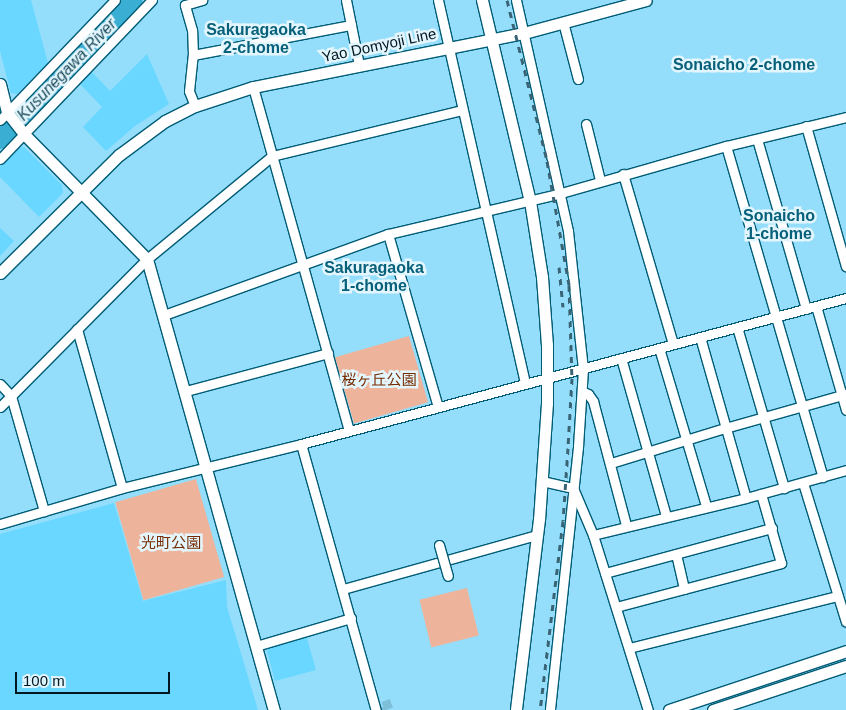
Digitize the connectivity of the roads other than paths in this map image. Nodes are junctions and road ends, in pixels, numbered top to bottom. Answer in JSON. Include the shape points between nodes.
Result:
{"nodes":[{"id":1,"x":115,"y":0,"type":"edge"},
{"id":2,"x":152,"y":0,"type":"edge"},
{"id":3,"x":202,"y":0,"type":"edge"},
{"id":4,"x":346,"y":0,"type":"edge"},
{"id":5,"x":438,"y":0,"type":"edge"},
{"id":6,"x":482,"y":0,"type":"edge"},
{"id":7,"x":516,"y":0,"type":"edge"},
{"id":8,"x":646,"y":0,"type":"edge"},
{"id":9,"x":182,"y":2,"type":"edge"},
{"id":10,"x":563,"y":22,"type":"junction"},
{"id":11,"x":351,"y":25,"type":"junction"},
{"id":12,"x":524,"y":33,"type":"junction"},
{"id":13,"x":492,"y":39,"type":"junction"},
{"id":14,"x":450,"y":46,"type":"junction"},
{"id":15,"x":193,"y":55,"type":"junction"},
{"id":16,"x":359,"y":65,"type":"junction"},
{"id":17,"x":578,"y":79,"type":"dead end"},
{"id":18,"x":0,"y":84,"type":"edge"},
{"id":19,"x":253,"y":86,"type":"junction"},
{"id":20,"x":195,"y":106,"type":"junction"},
{"id":21,"x":462,"y":110,"type":"junction"},
{"id":22,"x":4,"y":116,"type":"edge"},
{"id":23,"x":846,"y":117,"type":"edge"},
{"id":24,"x":586,"y":124,"type":"dead end"},
{"id":25,"x":806,"y":126,"type":"junction"},
{"id":26,"x":24,"y":134,"type":"junction"},
{"id":27,"x":756,"y":139,"type":"junction"},
{"id":28,"x":726,"y":146,"type":"junction"},
{"id":29,"x":272,"y":156,"type":"junction"},
{"id":30,"x":0,"y":160,"type":"edge"},
{"id":31,"x":623,"y":174,"type":"junction"},
{"id":32,"x":600,"y":180,"type":"junction"},
{"id":33,"x":82,"y":191,"type":"junction"},
{"id":34,"x":561,"y":193,"type":"junction"},
{"id":35,"x":530,"y":201,"type":"junction"},
{"id":36,"x":487,"y":212,"type":"junction"},
{"id":37,"x":388,"y":234,"type":"junction"},
{"id":38,"x":147,"y":259,"type":"junction"},
{"id":39,"x":303,"y":265,"type":"junction"},
{"id":40,"x":846,"y":266,"type":"edge"},
{"id":41,"x":0,"y":273,"type":"edge"},
{"id":42,"x":846,"y":298,"type":"edge"},
{"id":43,"x":816,"y":306,"type":"junction"},
{"id":44,"x":806,"y":309,"type":"junction"},
{"id":45,"x":164,"y":315,"type":"junction"},
{"id":46,"x":776,"y":317,"type":"junction"},
{"id":47,"x":737,"y":327,"type":"junction"},
{"id":48,"x":78,"y":328,"type":"junction"},
{"id":49,"x":700,"y":337,"type":"junction"},
{"id":50,"x":673,"y":344,"type":"junction"},
{"id":51,"x":659,"y":348,"type":"junction"},
{"id":52,"x":328,"y":353,"type":"junction"},
{"id":53,"x":621,"y":358,"type":"junction"},
{"id":54,"x":583,"y":369,"type":"junction"},
{"id":55,"x":547,"y":378,"type":"junction"},
{"id":56,"x":525,"y":383,"type":"junction"},
{"id":57,"x":0,"y":384,"type":"edge"},
{"id":58,"x":186,"y":391,"type":"junction"},
{"id":59,"x":582,"y":391,"type":"junction"},
{"id":60,"x":844,"y":395,"type":"edge"},
{"id":61,"x":11,"y":396,"type":"junction"},
{"id":62,"x":803,"y":406,"type":"junction"},
{"id":63,"x":0,"y":407,"type":"edge"},
{"id":64,"x":438,"y":407,"type":"junction"},
{"id":65,"x":846,"y":410,"type":"edge"},
{"id":66,"x":764,"y":418,"type":"junction"},
{"id":67,"x":724,"y":428,"type":"junction"},
{"id":68,"x":349,"y":430,"type":"junction"},
{"id":69,"x":686,"y":440,"type":"junction"},
{"id":70,"x":301,"y":444,"type":"junction"},
{"id":71,"x":648,"y":452,"type":"junction"},
{"id":72,"x":611,"y":464,"type":"junction"},
{"id":73,"x":206,"y":469,"type":"junction"},
{"id":74,"x":845,"y":472,"type":"edge"},
{"id":75,"x":822,"y":477,"type":"junction"},
{"id":76,"x":542,"y":481,"type":"junction"},
{"id":77,"x":803,"y":483,"type":"junction"},
{"id":78,"x":122,"y":488,"type":"junction"},
{"id":79,"x":573,"y":488,"type":"junction"},
{"id":80,"x":784,"y":488,"type":"junction"},
{"id":81,"x":761,"y":494,"type":"junction"},
{"id":82,"x":746,"y":498,"type":"junction"},
{"id":83,"x":706,"y":506,"type":"junction"},
{"id":84,"x":44,"y":511,"type":"junction"},
{"id":85,"x":666,"y":516,"type":"junction"},
{"id":86,"x":0,"y":524,"type":"edge"},
{"id":87,"x":626,"y":525,"type":"junction"},
{"id":88,"x":772,"y":528,"type":"junction"},
{"id":89,"x":537,"y":535,"type":"junction"},
{"id":90,"x":593,"y":535,"type":"junction"},
{"id":91,"x":439,"y":545,"type":"dead end"},
{"id":92,"x":676,"y":554,"type":"junction"},
{"id":93,"x":605,"y":573,"type":"junction"},
{"id":94,"x":448,"y":576,"type":"dead end"},
{"id":95,"x":343,"y":589,"type":"junction"},
{"id":96,"x":684,"y":589,"type":"junction"},
{"id":97,"x":837,"y":596,"type":"junction"},
{"id":98,"x":616,"y":608,"type":"junction"},
{"id":99,"x":351,"y":618,"type":"junction"},
{"id":100,"x":846,"y":622,"type":"edge"},
{"id":101,"x":256,"y":646,"type":"junction"},
{"id":102,"x":629,"y":648,"type":"junction"},
{"id":103,"x":846,"y":651,"type":"edge"},
{"id":104,"x":846,"y":666,"type":"edge"},
{"id":105,"x":274,"y":710,"type":"edge"},
{"id":106,"x":376,"y":710,"type":"edge"},
{"id":107,"x":516,"y":710,"type":"edge"},
{"id":108,"x":550,"y":710,"type":"edge"},
{"id":109,"x":648,"y":710,"type":"edge"},
{"id":110,"x":669,"y":710,"type":"edge"},
{"id":111,"x":713,"y":710,"type":"edge"}],
"edges":[{"from":1,"to":22,"type":"street"},
{"from":2,"to":26,"type":"street"},
{"from":3,"to":9,"type":"street"},
{"from":4,"to":11,"type":"street"},
{"from":5,"to":14,"type":"street"},
{"from":6,"to":13,"type":"street"},
{"from":7,"to":12,"type":"street"},
{"from":8,"to":10,"type":"street","name":"Yao Domyoji Line"},
{"from":9,"to":15,"type":"street","via":[[192,30]]},
{"from":10,"to":12,"type":"street","name":"Yao Domyoji Line"},
{"from":10,"to":17,"type":"street"},
{"from":11,"to":15,"type":"street"},
{"from":11,"to":16,"type":"street"},
{"from":12,"to":13,"type":"street","name":"Yao Domyoji Line"},
{"from":12,"to":34,"type":"street"},
{"from":13,"to":14,"type":"street","name":"Yao Domyoji Line"},
{"from":13,"to":35,"type":"street"},
{"from":14,"to":16,"type":"street","name":"Yao Domyoji Line"},
{"from":14,"to":21,"type":"street"},
{"from":15,"to":20,"type":"street","via":[[189,91]]},
{"from":16,"to":19,"type":"street","name":"Yao Domyoji Line"},
{"from":18,"to":22,"type":"street"},
{"from":19,"to":20,"type":"street","name":"Yao Domyoji Line"},
{"from":19,"to":29,"type":"street"},
{"from":20,"to":33,"type":"street","name":"Yao Domyoji Line","via":[[141,137]]},
{"from":21,"to":29,"type":"street"},
{"from":21,"to":36,"type":"street"},
{"from":22,"to":26,"type":"street"},
{"from":23,"to":25,"type":"street"},
{"from":24,"to":32,"type":"street"},
{"from":25,"to":27,"type":"street"},
{"from":25,"to":40,"type":"street"},
{"from":26,"to":30,"type":"street"},
{"from":26,"to":33,"type":"street"},
{"from":27,"to":28,"type":"street"},
{"from":27,"to":44,"type":"street"},
{"from":28,"to":31,"type":"street"},
{"from":28,"to":46,"type":"street"},
{"from":29,"to":38,"type":"street"},
{"from":29,"to":39,"type":"street"},
{"from":31,"to":32,"type":"street"},
{"from":31,"to":50,"type":"street"},
{"from":32,"to":34,"type":"street"},
{"from":33,"to":38,"type":"street"},
{"from":33,"to":41,"type":"street","name":"Yao Domyoji Line"},
{"from":34,"to":35,"type":"street"},
{"from":34,"to":54,"type":"street","via":[[575,282]]},
{"from":35,"to":36,"type":"street"},
{"from":35,"to":55,"type":"street","via":[[542,277]]},
{"from":36,"to":37,"type":"street"},
{"from":36,"to":56,"type":"street"},
{"from":37,"to":39,"type":"street"},
{"from":37,"to":64,"type":"street"},
{"from":38,"to":45,"type":"street"},
{"from":38,"to":48,"type":"street"},
{"from":39,"to":45,"type":"street"},
{"from":39,"to":52,"type":"street"},
{"from":42,"to":43,"type":"street"},
{"from":43,"to":44,"type":"street"},
{"from":43,"to":60,"type":"street"},
{"from":44,"to":46,"type":"street"},
{"from":45,"to":58,"type":"street"},
{"from":46,"to":47,"type":"street"},
{"from":46,"to":62,"type":"street"},
{"from":47,"to":49,"type":"street"},
{"from":47,"to":66,"type":"street"},
{"from":48,"to":61,"type":"street"},
{"from":48,"to":78,"type":"street"},
{"from":49,"to":50,"type":"street"},
{"from":49,"to":67,"type":"street"},
{"from":50,"to":51,"type":"street"},
{"from":51,"to":53,"type":"street"},
{"from":51,"to":69,"type":"street"},
{"from":52,"to":58,"type":"street"},
{"from":52,"to":68,"type":"street"},
{"from":53,"to":54,"type":"street"},
{"from":53,"to":71,"type":"street"},
{"from":54,"to":55,"type":"street"},
{"from":54,"to":59,"type":"street"},
{"from":55,"to":56,"type":"street"},
{"from":55,"to":76,"type":"street"},
{"from":56,"to":64,"type":"street"},
{"from":57,"to":61,"type":"street"},
{"from":58,"to":73,"type":"street"},
{"from":59,"to":72,"type":"street","via":[[593,401]]},
{"from":59,"to":79,"type":"street"},
{"from":60,"to":62,"type":"street"},
{"from":60,"to":65,"type":"street"},
{"from":61,"to":63,"type":"street"},
{"from":61,"to":84,"type":"street"},
{"from":62,"to":66,"type":"street"},
{"from":62,"to":75,"type":"street"},
{"from":64,"to":68,"type":"street"},
{"from":66,"to":67,"type":"street"},
{"from":66,"to":80,"type":"street"},
{"from":67,"to":69,"type":"street"},
{"from":67,"to":82,"type":"street"},
{"from":68,"to":70,"type":"street"},
{"from":69,"to":71,"type":"street"},
{"from":69,"to":83,"type":"street"},
{"from":70,"to":73,"type":"street"},
{"from":70,"to":95,"type":"street"},
{"from":71,"to":72,"type":"street"},
{"from":71,"to":85,"type":"street"},
{"from":72,"to":87,"type":"street"},
{"from":73,"to":78,"type":"street"},
{"from":73,"to":101,"type":"street"},
{"from":74,"to":75,"type":"street"},
{"from":75,"to":77,"type":"street"},
{"from":76,"to":79,"type":"street"},
{"from":76,"to":89,"type":"street"},
{"from":77,"to":80,"type":"street"},
{"from":77,"to":97,"type":"street"},
{"from":78,"to":84,"type":"street"},
{"from":79,"to":90,"type":"street"},
{"from":79,"to":108,"type":"street"},
{"from":80,"to":81,"type":"street"},
{"from":81,"to":82,"type":"street"},
{"from":81,"to":88,"type":"street"},
{"from":82,"to":83,"type":"street"},
{"from":83,"to":85,"type":"street"},
{"from":84,"to":86,"type":"street"},
{"from":85,"to":87,"type":"street"},
{"from":87,"to":90,"type":"street"},
{"from":88,"to":92,"type":"street"},
{"from":88,"to":96,"type":"street","via":[[781,563]]},
{"from":89,"to":95,"type":"street"},
{"from":89,"to":107,"type":"street"},
{"from":90,"to":93,"type":"street"},
{"from":91,"to":94,"type":"street","bridge":true},
{"from":92,"to":93,"type":"street"},
{"from":92,"to":96,"type":"street"},
{"from":93,"to":98,"type":"street"},
{"from":95,"to":99,"type":"street"},
{"from":96,"to":98,"type":"street"},
{"from":97,"to":100,"type":"street"},
{"from":97,"to":102,"type":"street"},
{"from":98,"to":102,"type":"street"},
{"from":99,"to":101,"type":"street"},
{"from":99,"to":106,"type":"street"},
{"from":101,"to":105,"type":"street"},
{"from":102,"to":109,"type":"street"},
{"from":103,"to":110,"type":"street"},
{"from":104,"to":111,"type":"street"}]}
